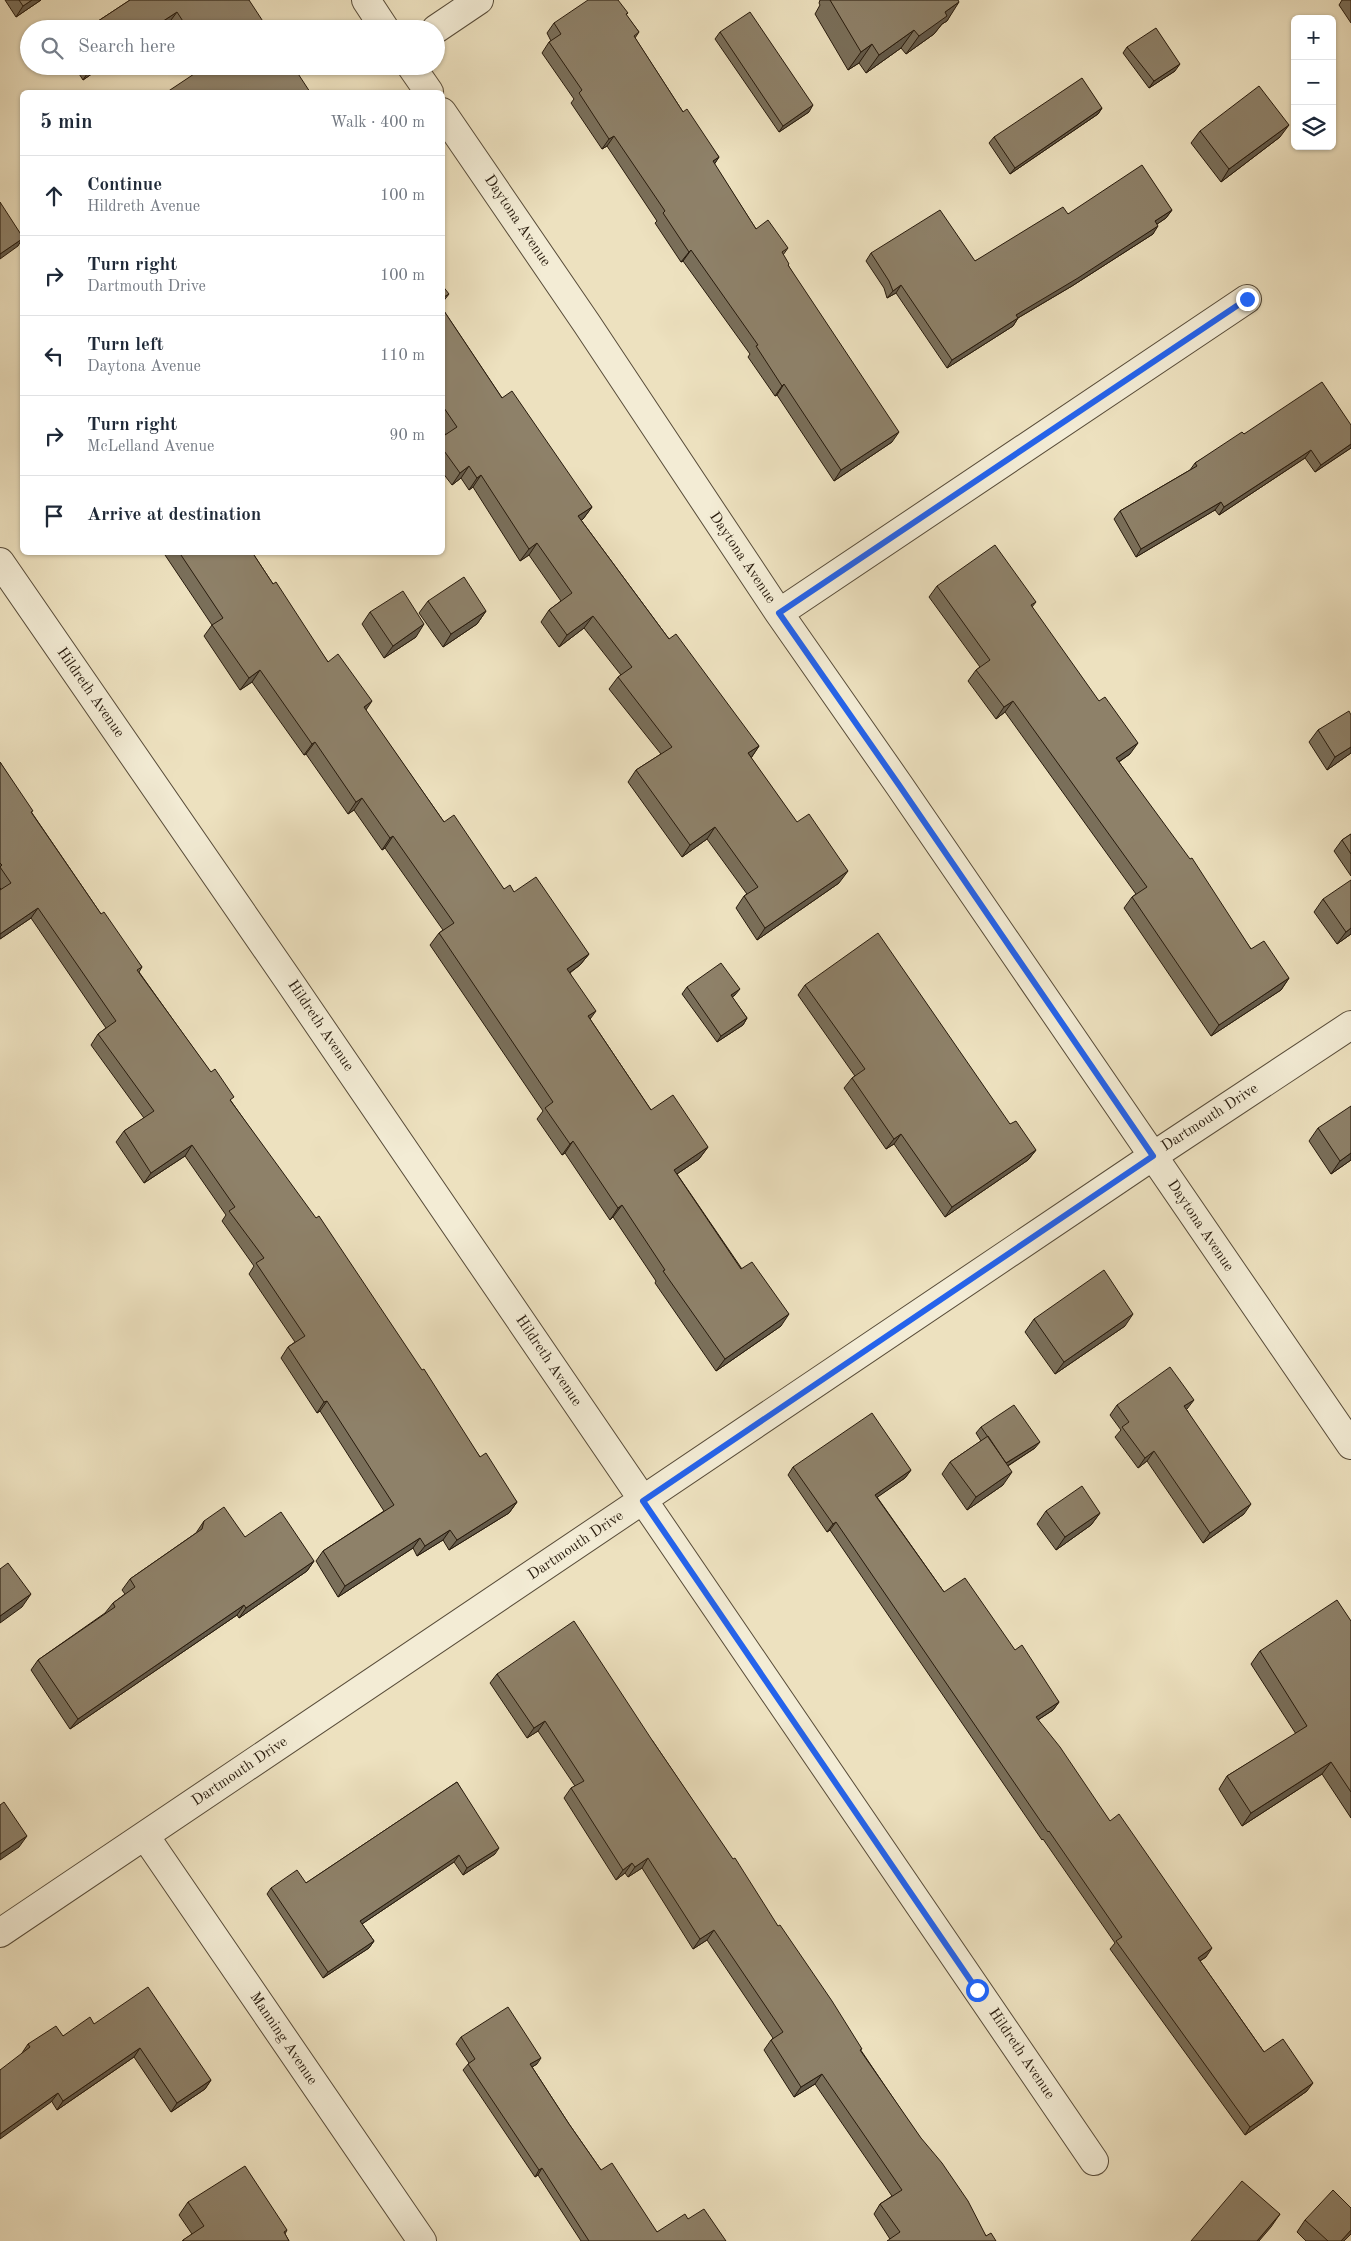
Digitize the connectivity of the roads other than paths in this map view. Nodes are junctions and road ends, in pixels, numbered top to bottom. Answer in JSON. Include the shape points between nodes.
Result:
{"nodes":[{"id":1,"x":366,"y":0,"type":"edge"},
{"id":2,"x":480,"y":0,"type":"edge"},
{"id":3,"x":379,"y":20,"type":"edge"},
{"id":4,"x":445,"y":23,"type":"edge"},
{"id":5,"x":417,"y":75,"type":"edge"},
{"id":6,"x":428,"y":90,"type":"edge"},
{"id":7,"x":445,"y":116,"type":"edge"},
{"id":8,"x":1247,"y":299,"type":"dead end"},
{"id":9,"x":0,"y":562,"type":"edge"},
{"id":10,"x":779,"y":613,"type":"junction"},
{"id":11,"x":1351,"y":1025,"type":"edge"},
{"id":12,"x":1153,"y":1156,"type":"junction"},
{"id":13,"x":1351,"y":1446,"type":"edge"},
{"id":14,"x":643,"y":1501,"type":"junction"},
{"id":15,"x":145,"y":1836,"type":"junction"},
{"id":16,"x":0,"y":1933,"type":"edge"},
{"id":17,"x":1094,"y":2160,"type":"dead end"},
{"id":18,"x":422,"y":2241,"type":"edge"}],
"edges":[{"from":1,"to":3,"type":"street"},
{"from":2,"to":4,"type":"street"},
{"from":5,"to":6,"type":"street"},
{"from":7,"to":10,"type":"street","name":"Daytona Avenue"},
{"from":8,"to":10,"type":"street"},
{"from":9,"to":14,"type":"street","name":"Hildreth Avenue"},
{"from":10,"to":12,"type":"street","name":"Daytona Avenue"},
{"from":11,"to":12,"type":"street","name":"Dartmouth Drive"},
{"from":12,"to":13,"type":"street","name":"Daytona Avenue"},
{"from":12,"to":14,"type":"street","name":"Dartmouth Drive"},
{"from":14,"to":15,"type":"street","name":"Dartmouth Drive"},
{"from":14,"to":17,"type":"street","name":"Hildreth Avenue"},
{"from":15,"to":16,"type":"street","name":"Dartmouth Drive"},
{"from":15,"to":18,"type":"street","name":"Manning Avenue"}]}
